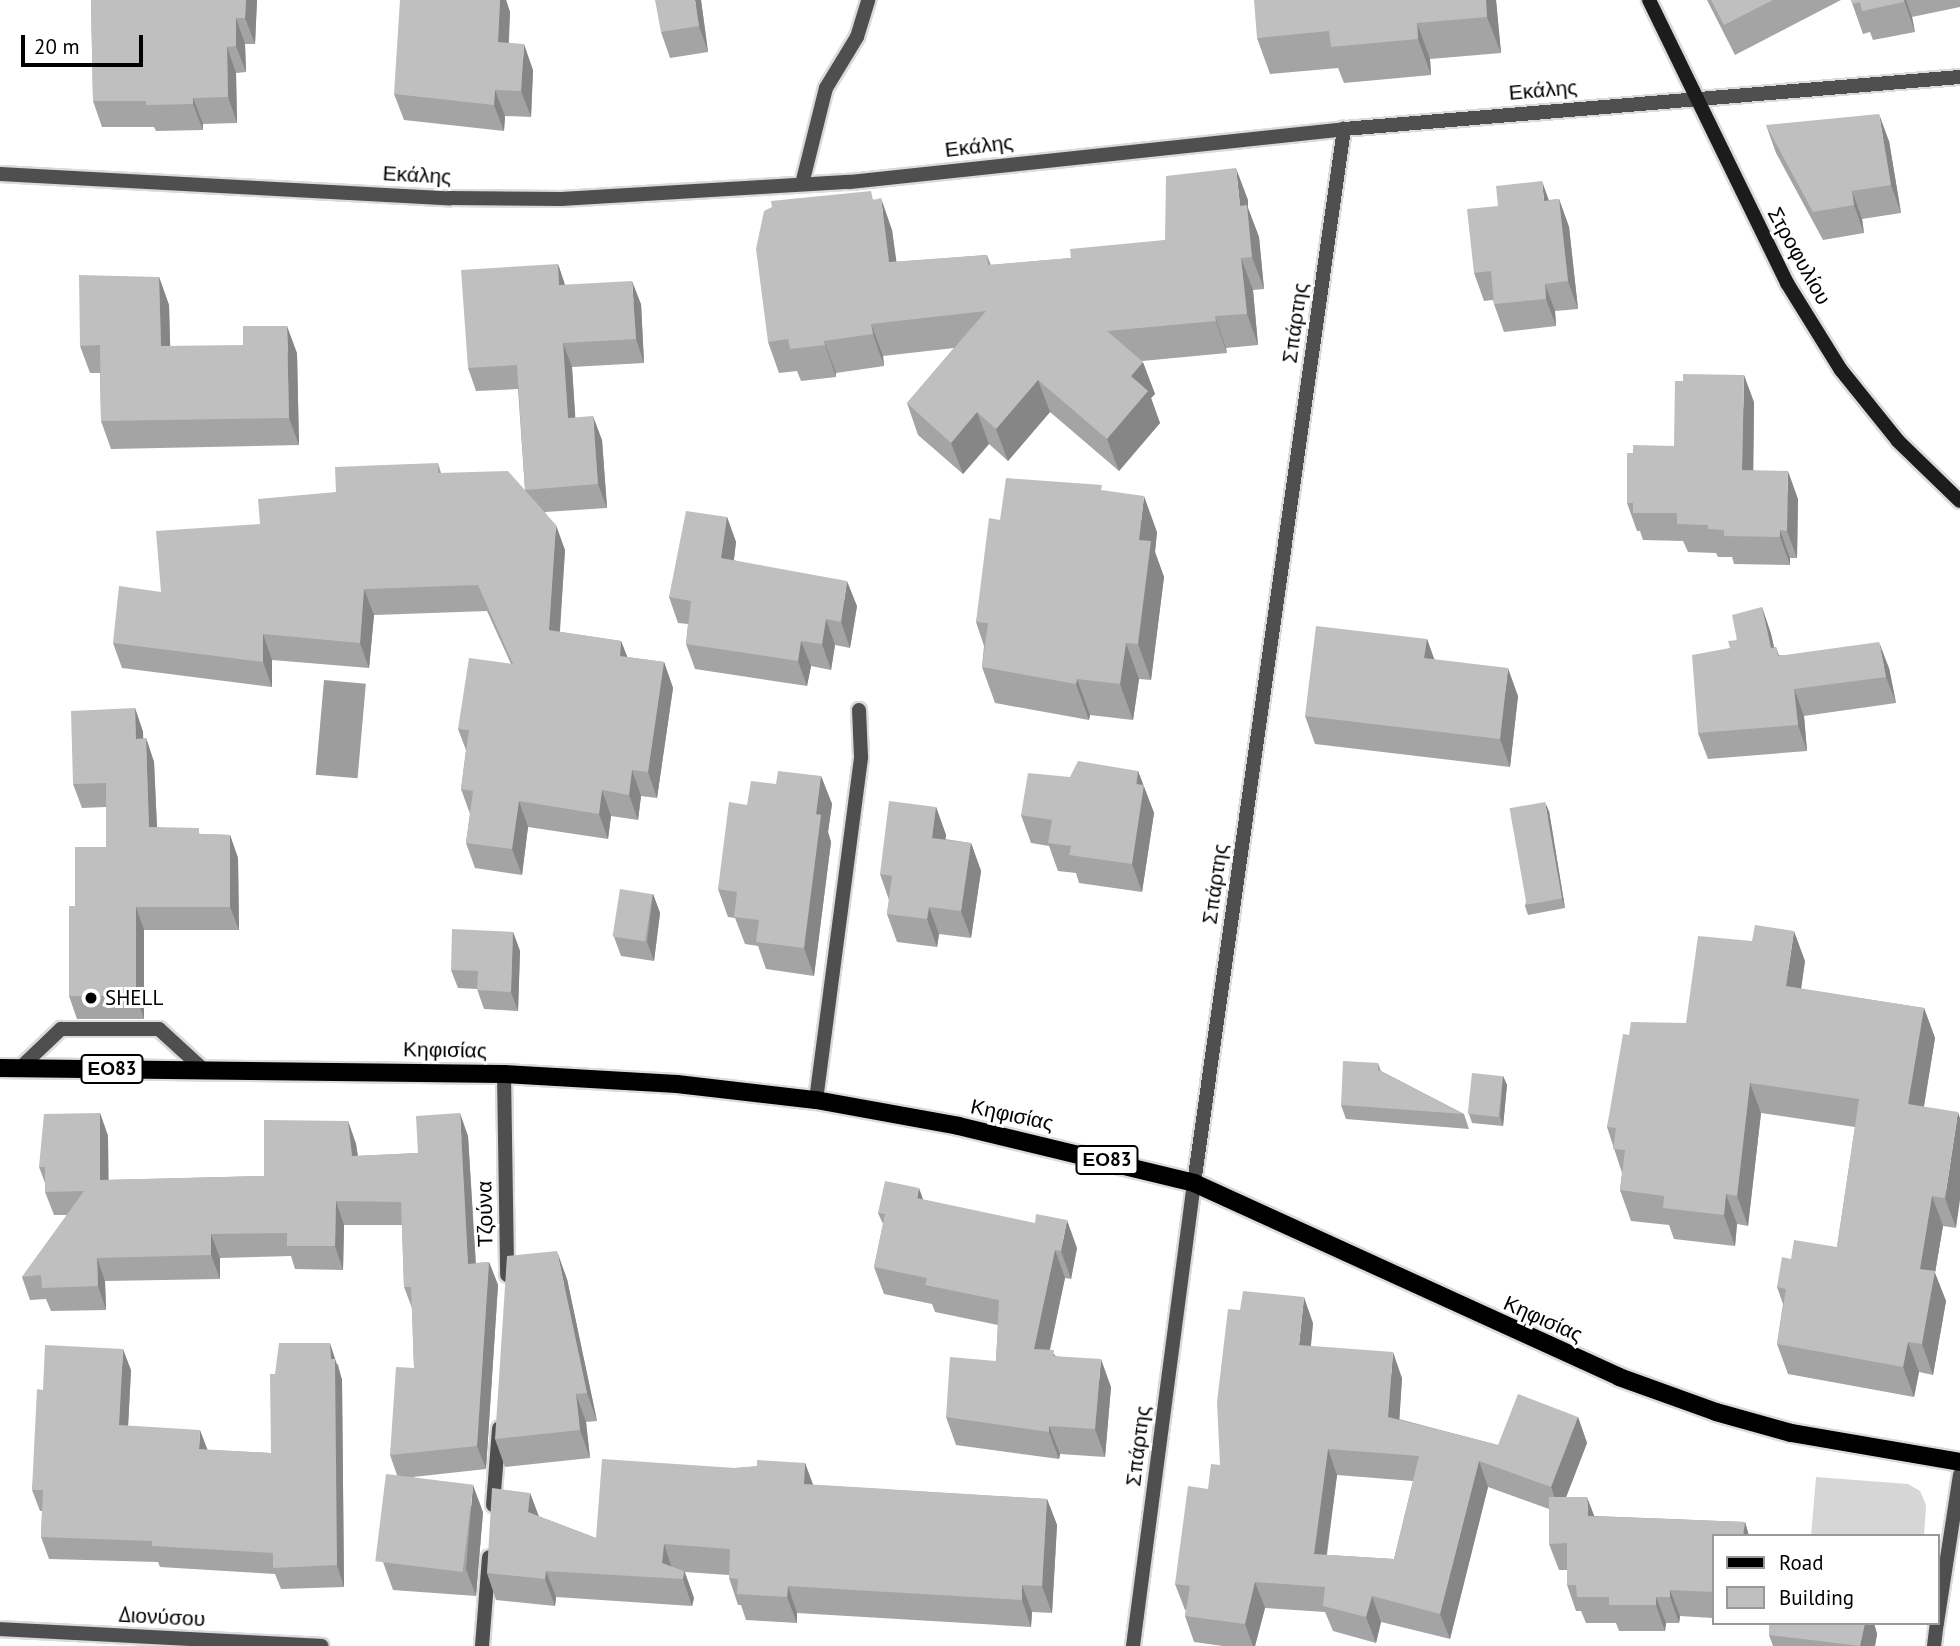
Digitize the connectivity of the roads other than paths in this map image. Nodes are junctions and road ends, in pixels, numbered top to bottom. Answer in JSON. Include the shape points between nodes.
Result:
{"nodes":[{"id":1,"x":868,"y":0,"type":"edge"},
{"id":2,"x":1649,"y":0,"type":"edge"},
{"id":3,"x":1960,"y":77,"type":"edge"},
{"id":4,"x":1696,"y":98,"type":"junction"},
{"id":5,"x":1344,"y":129,"type":"junction"},
{"id":6,"x":0,"y":174,"type":"edge"},
{"id":7,"x":802,"y":184,"type":"junction"},
{"id":8,"x":1960,"y":501,"type":"edge"},
{"id":9,"x":859,"y":710,"type":"dead end"},
{"id":10,"x":0,"y":1068,"type":"edge"},
{"id":11,"x":20,"y":1068,"type":"junction"},
{"id":12,"x":205,"y":1071,"type":"junction"},
{"id":13,"x":504,"y":1074,"type":"junction"},
{"id":14,"x":816,"y":1100,"type":"junction"},
{"id":15,"x":1194,"y":1182,"type":"junction"},
{"id":16,"x":508,"y":1294,"type":"edge"},
{"id":17,"x":500,"y":1416,"type":"edge"},
{"id":18,"x":1960,"y":1462,"type":"edge"},
{"id":19,"x":1960,"y":1475,"type":"edge"},
{"id":20,"x":1939,"y":1610,"type":"edge"},
{"id":21,"x":1937,"y":1625,"type":"edge"},
{"id":22,"x":0,"y":1629,"type":"edge"},
{"id":23,"x":321,"y":1646,"type":"edge"},
{"id":24,"x":482,"y":1646,"type":"edge"},
{"id":25,"x":1133,"y":1646,"type":"edge"},
{"id":26,"x":1934,"y":1646,"type":"edge"}],
"edges":[{"from":1,"to":7,"type":"street","via":[[857,37],[826,89]]},
{"from":2,"to":4,"type":"street","name":"Στροφυλίου"},
{"from":3,"to":4,"type":"street","name":"Εκάλης"},
{"from":4,"to":5,"type":"street","name":"Εκάλης"},
{"from":4,"to":8,"type":"street","name":"Στροφυλίου","via":[[1787,283],[1841,370],[1898,441]]},
{"from":5,"to":7,"type":"street","name":"Εκάλης"},
{"from":5,"to":15,"type":"street","name":"Σπάρτης"},
{"from":6,"to":7,"type":"street","name":"Εκάλης","via":[[561,200]]},
{"from":9,"to":14,"type":"street","via":[[861,757]]},
{"from":10,"to":11,"type":"main road","name":"Κηφισίας","number":"ΕΟ83"},
{"from":11,"to":12,"type":"main road","name":"Κηφισίας","number":"ΕΟ83"},
{"from":11,"to":12,"type":"street","via":[[61,1029],[159,1030]]},
{"from":12,"to":13,"type":"main road","name":"Κηφισίας","number":"ΕΟ83"},
{"from":13,"to":14,"type":"main road","name":"Κηφισίας","number":"ΕΟ83","via":[[677,1084]]},
{"from":13,"to":16,"type":"street","name":"Τζούνα"},
{"from":14,"to":15,"type":"main road","name":"Κηφισίας","number":"ΕΟ83","via":[[959,1126]]},
{"from":15,"to":18,"type":"main road","name":"Κηφισίας","number":"ΕΟ83","via":[[1619,1377],[1791,1433]]},
{"from":15,"to":25,"type":"street","name":"Σπάρτης"},
{"from":17,"to":24,"type":"street"},
{"from":19,"to":20,"type":"street"},
{"from":21,"to":26,"type":"street"},
{"from":22,"to":23,"type":"street","name":"Διονύσου"}]}
